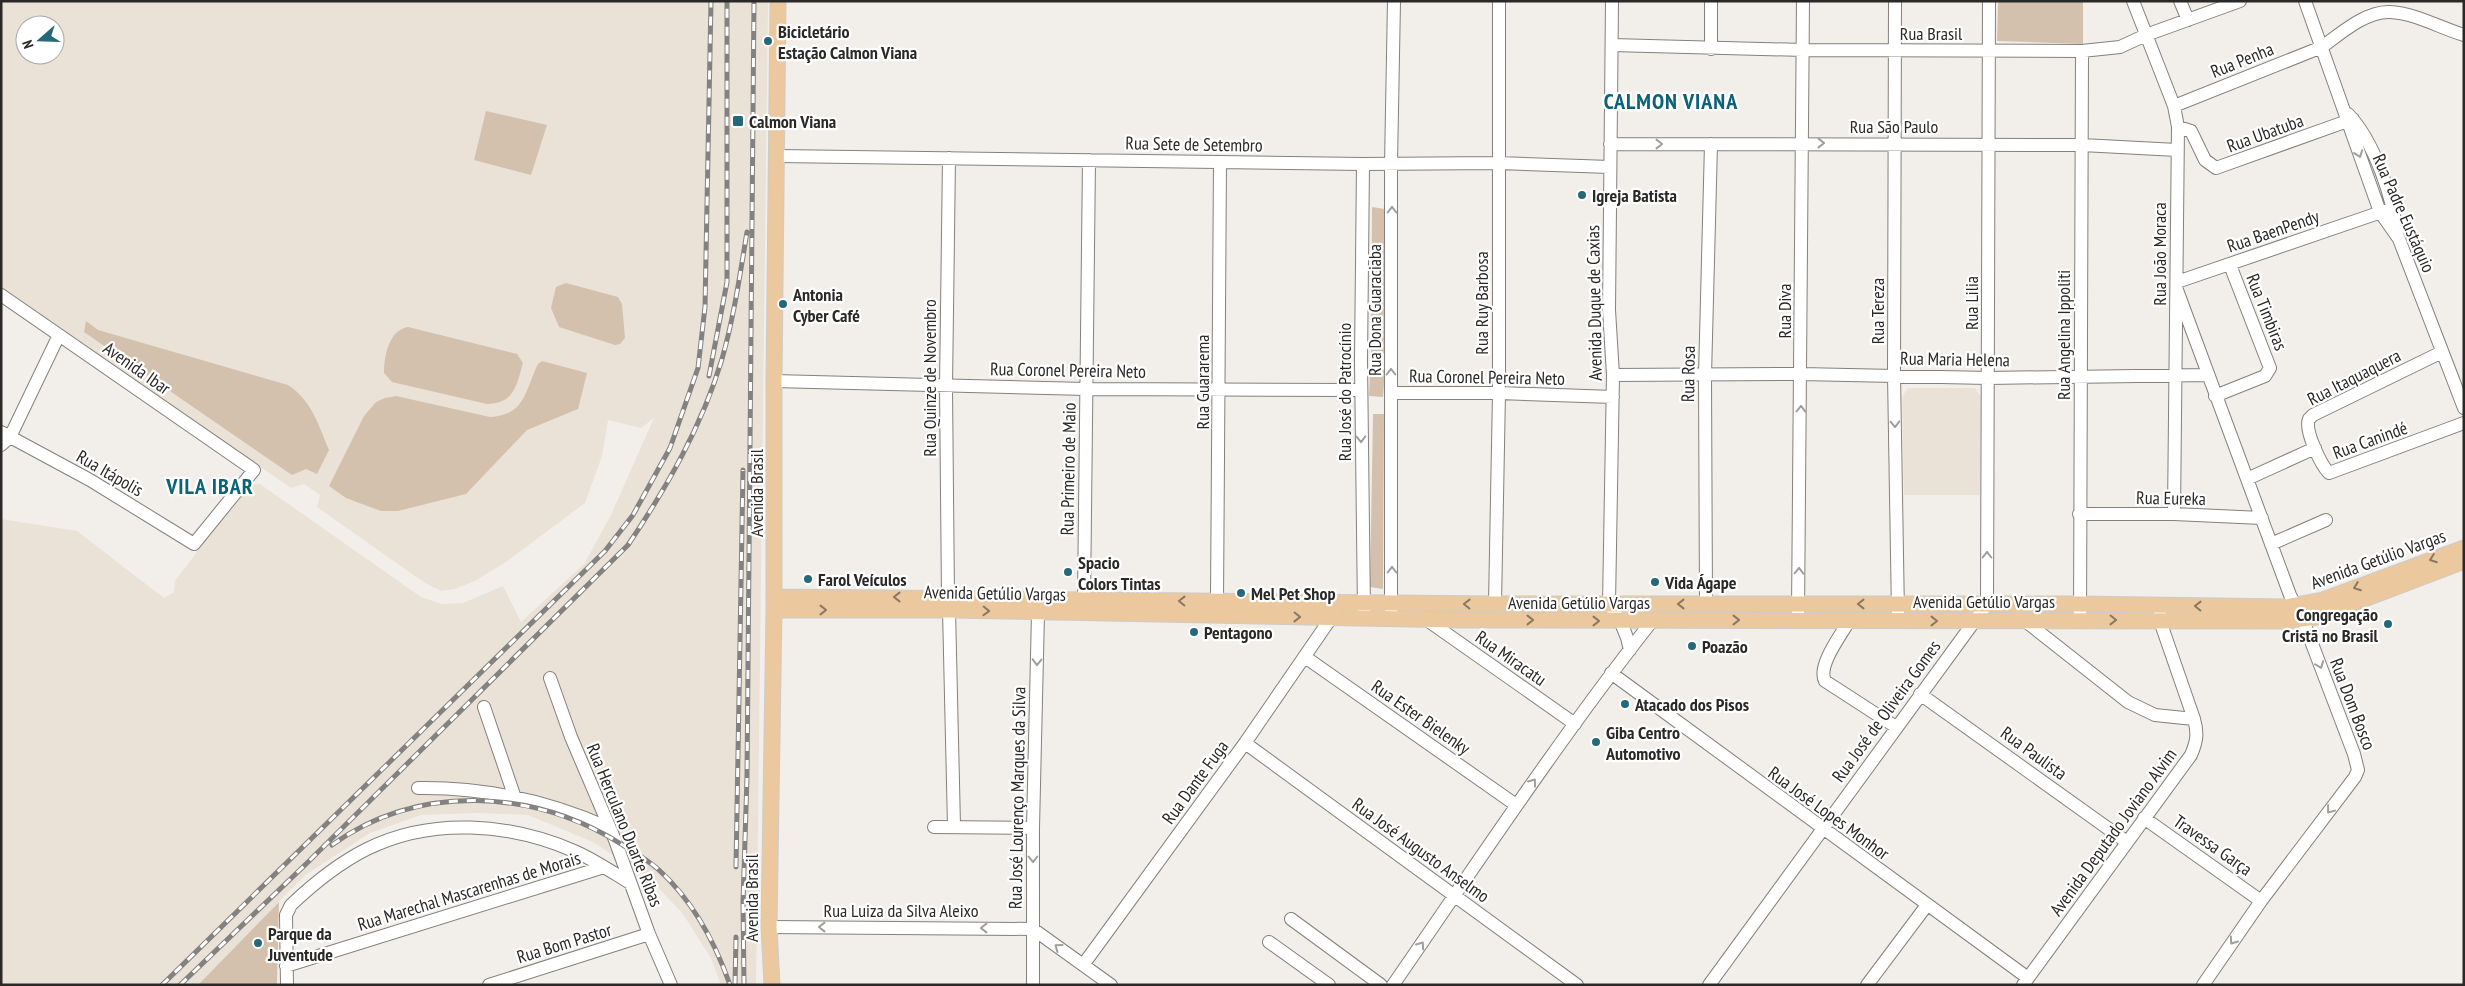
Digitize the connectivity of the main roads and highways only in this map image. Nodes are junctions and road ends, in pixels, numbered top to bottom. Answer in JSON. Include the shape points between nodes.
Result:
{"nodes":[{"id":1,"x":778,"y":1,"type":"edge"},
{"id":2,"x":2464,"y":548,"type":"edge"},
{"id":3,"x":2464,"y":561,"type":"edge"},
{"id":4,"x":1084,"y":599,"type":"junction"},
{"id":5,"x":774,"y":603,"type":"junction"},
{"id":6,"x":949,"y":604,"type":"junction"},
{"id":7,"x":2080,"y":612,"type":"junction"},
{"id":8,"x":1038,"y":613,"type":"junction"},
{"id":9,"x":2300,"y":613,"type":"junction"},
{"id":10,"x":772,"y":985,"type":"edge"}],
"edges":[{"from":1,"to":5,"type":"main road","name":"Avenida Brasil"},
{"from":2,"to":9,"type":"main road","name":"Avenida Getúlio Vargas","one_way":true,"via":[[2323,600]]},
{"from":3,"to":9,"type":"main road","name":"Avenida Getúlio Vargas","via":[[2327,613]]},
{"from":4,"to":6,"type":"main road","name":"Avenida Getúlio Vargas"},
{"from":7,"to":4,"type":"main road","name":"Avenida Getúlio Vargas","one_way":true,"via":[[1987,604],[1495,604]]},
{"from":4,"to":8,"type":"main road","via":[[1046,604]]},
{"from":5,"to":6,"type":"main road","name":"Avenida Getúlio Vargas"},
{"from":5,"to":10,"type":"main road","name":"Avenida Brasil","via":[[769,926]]},
{"from":6,"to":8,"type":"main road","name":"Avenida Getúlio Vargas","one_way":true},
{"from":8,"to":7,"type":"main road","name":"Avenida Getúlio Vargas","one_way":true,"via":[[1427,620],[1898,621],[2024,620]]},
{"from":9,"to":7,"type":"main road","name":"Avenida Getúlio Vargas","one_way":true,"via":[[2160,605]]},
{"from":7,"to":9,"type":"main road","name":"Avenida Getúlio Vargas","one_way":true,"via":[[2160,621]]}]}
